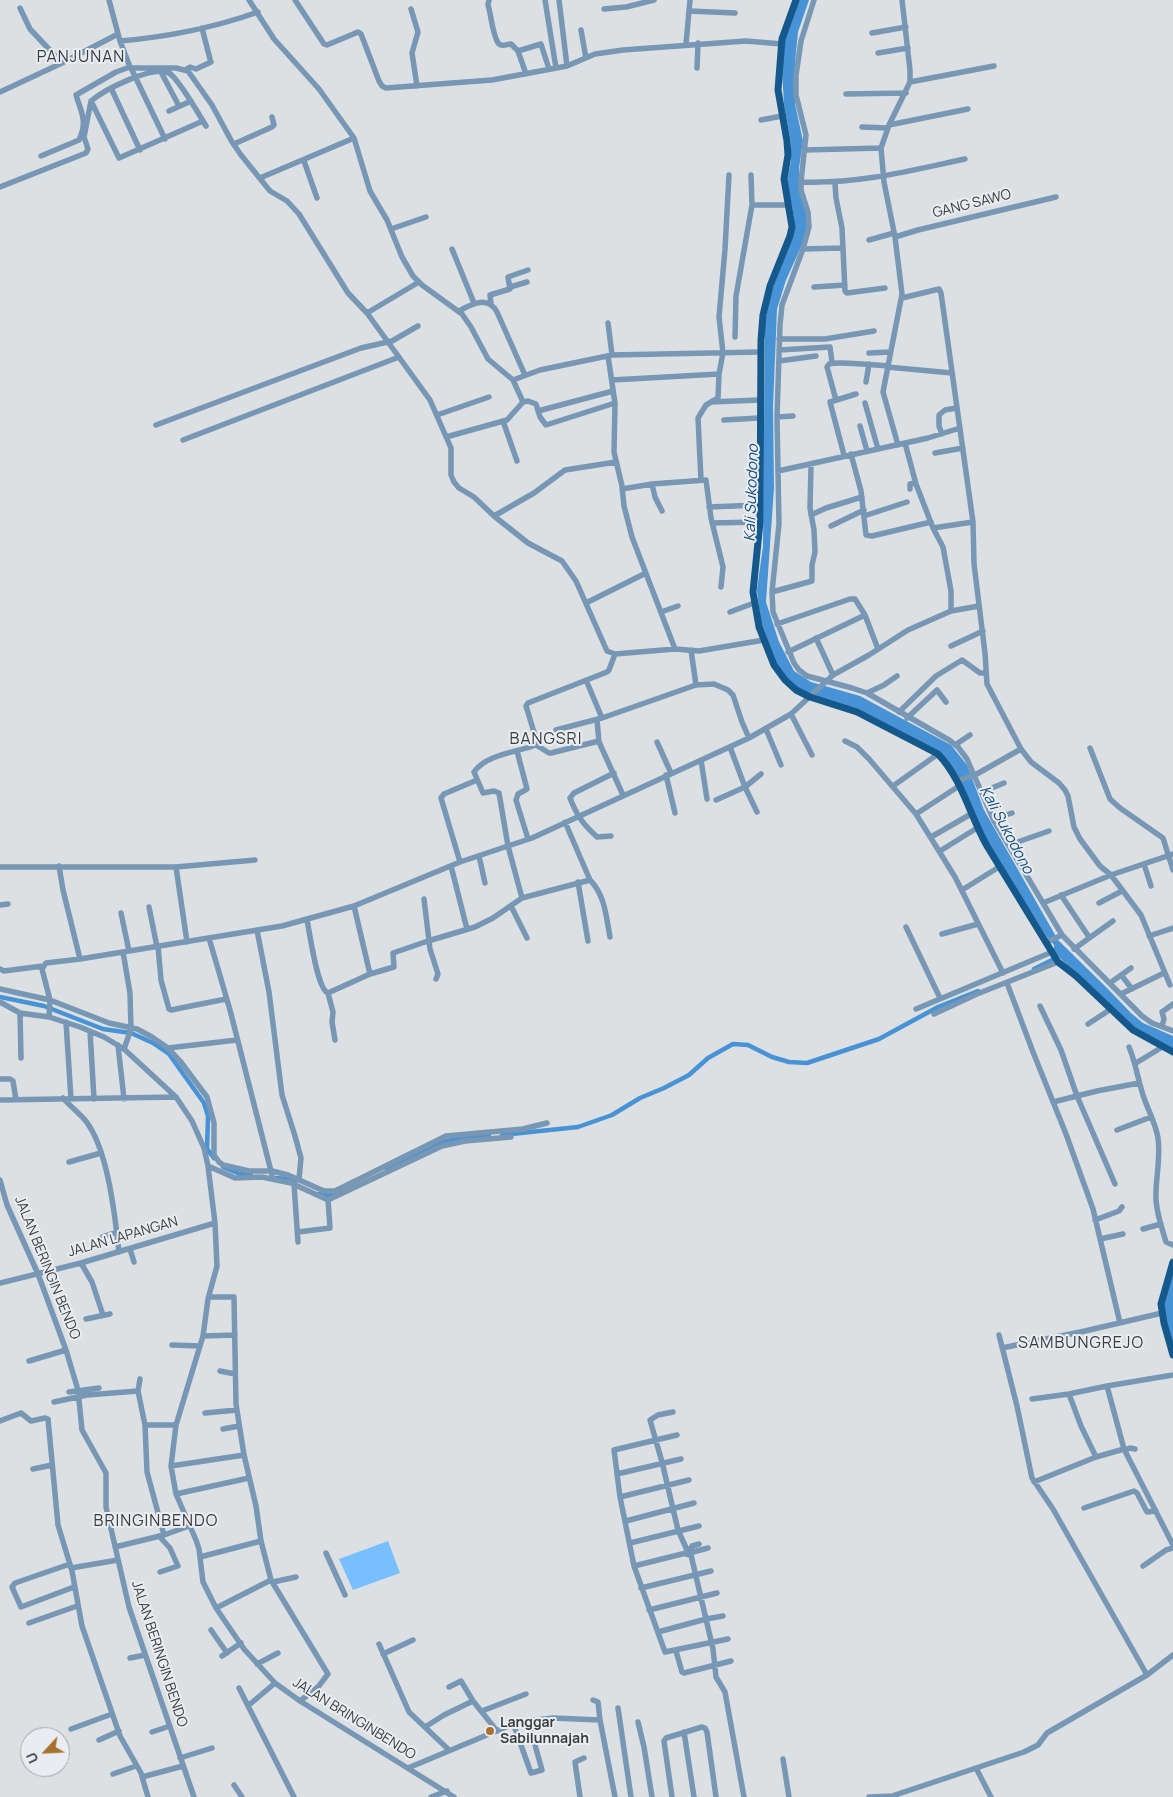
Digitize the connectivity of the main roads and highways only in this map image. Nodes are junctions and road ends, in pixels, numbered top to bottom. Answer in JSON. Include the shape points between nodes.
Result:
{"nodes":[{"id":1,"x":796,"y":0,"type":"edge"},
{"id":2,"x":1173,"y":1052,"type":"edge"},
{"id":3,"x":1173,"y":1262,"type":"edge"},
{"id":4,"x":1173,"y":1356,"type":"edge"}],
"edges":[{"from":1,"to":2,"type":"main road","via":[[782,44],[778,90],[786,132],[788,153],[784,179],[792,227],[766,299],[760,352],[760,522],[753,592],[759,627],[774,665],[792,688],[857,712],[938,754],[951,770],[999,867],[1055,957],[1132,1030]]},
{"from":3,"to":4,"type":"main road","via":[[1162,1300],[1162,1313]]}]}
